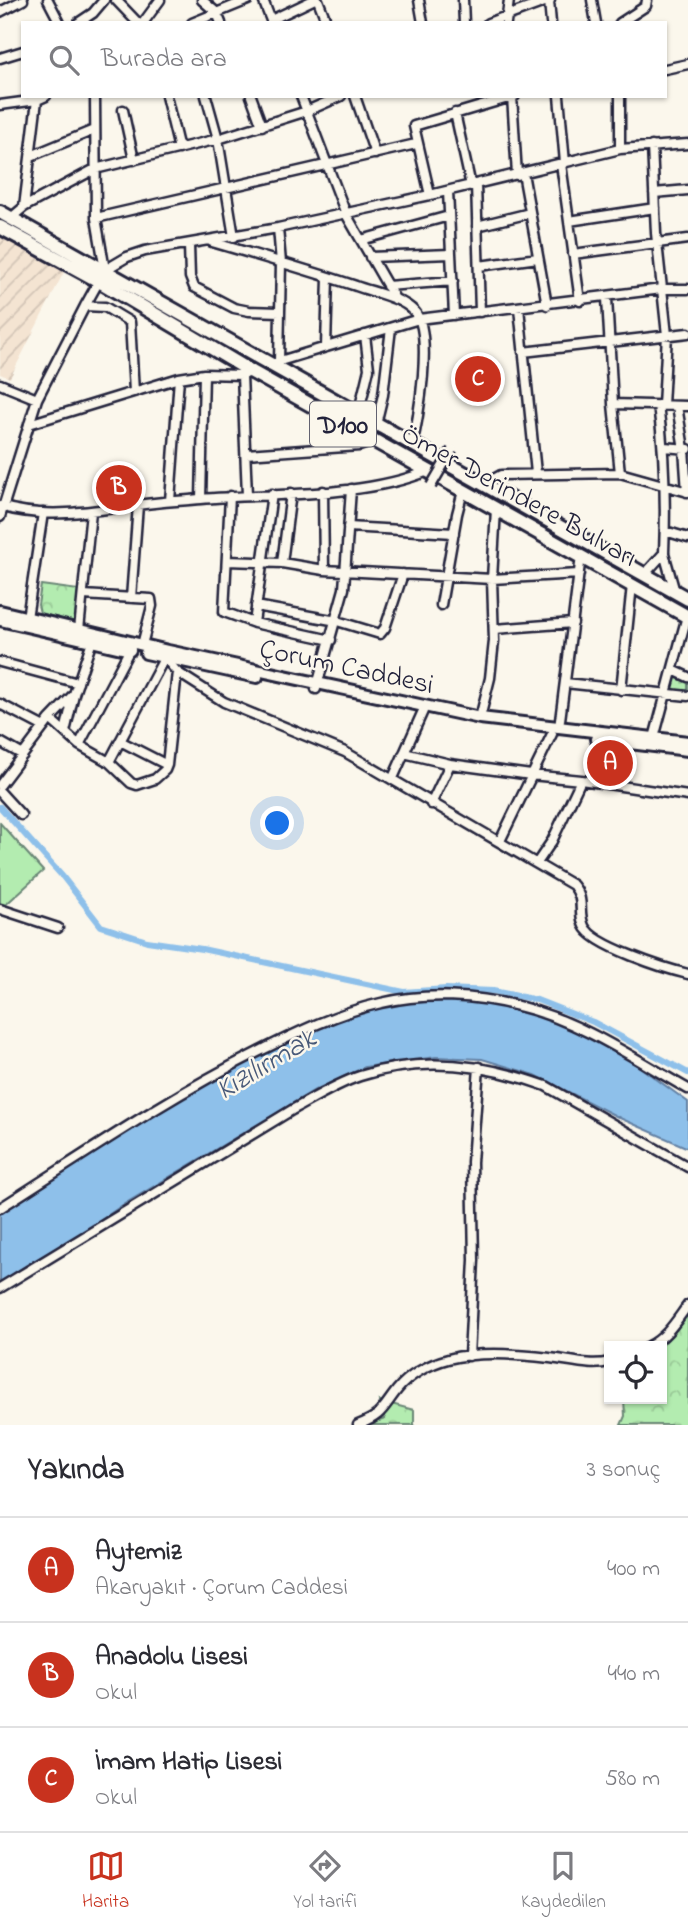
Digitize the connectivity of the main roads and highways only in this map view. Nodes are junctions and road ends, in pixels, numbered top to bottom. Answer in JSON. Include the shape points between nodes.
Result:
{"nodes":[{"id":1,"x":6,"y":215,"type":"edge"},
{"id":2,"x":0,"y":227,"type":"edge"},
{"id":3,"x":102,"y":276,"type":"junction"},
{"id":4,"x":688,"y":599,"type":"edge"},
{"id":5,"x":0,"y":611,"type":"edge"},
{"id":6,"x":687,"y":617,"type":"edge"},
{"id":7,"x":0,"y":620,"type":"edge"},
{"id":8,"x":166,"y":655,"type":"junction"},
{"id":9,"x":317,"y":685,"type":"junction"},
{"id":10,"x":555,"y":731,"type":"junction"},
{"id":11,"x":688,"y":742,"type":"edge"},
{"id":12,"x":688,"y":750,"type":"edge"}],
"edges":[{"from":1,"to":3,"type":"highway","name":"Ömer Derindere Bulvarı","number":"D100"},
{"from":2,"to":3,"type":"highway","name":"Ömer Derindere Bulvarı","number":"D100"},
{"from":3,"to":4,"type":"highway","name":"Ömer Derindere Bulvarı","number":"D100","via":[[274,363],[358,415]]},
{"from":3,"to":6,"type":"highway","name":"Ömer Derindere Bulvarı","number":"D100","via":[[247,374]]},
{"from":5,"to":8,"type":"main road","name":"Çorum Caddesi","via":[[142,645]]},
{"from":7,"to":8,"type":"main road","name":"Çorum Caddesi"},
{"from":8,"to":9,"type":"main road","name":"Çorum Caddesi"},
{"from":9,"to":10,"type":"main road","name":"Çorum Caddesi"},
{"from":9,"to":10,"type":"main road","name":"Çorum Caddesi","via":[[477,724]]},
{"from":10,"to":11,"type":"main road","name":"Çorum Caddesi"},
{"from":10,"to":12,"type":"main road","name":"Çorum Caddesi"}]}
